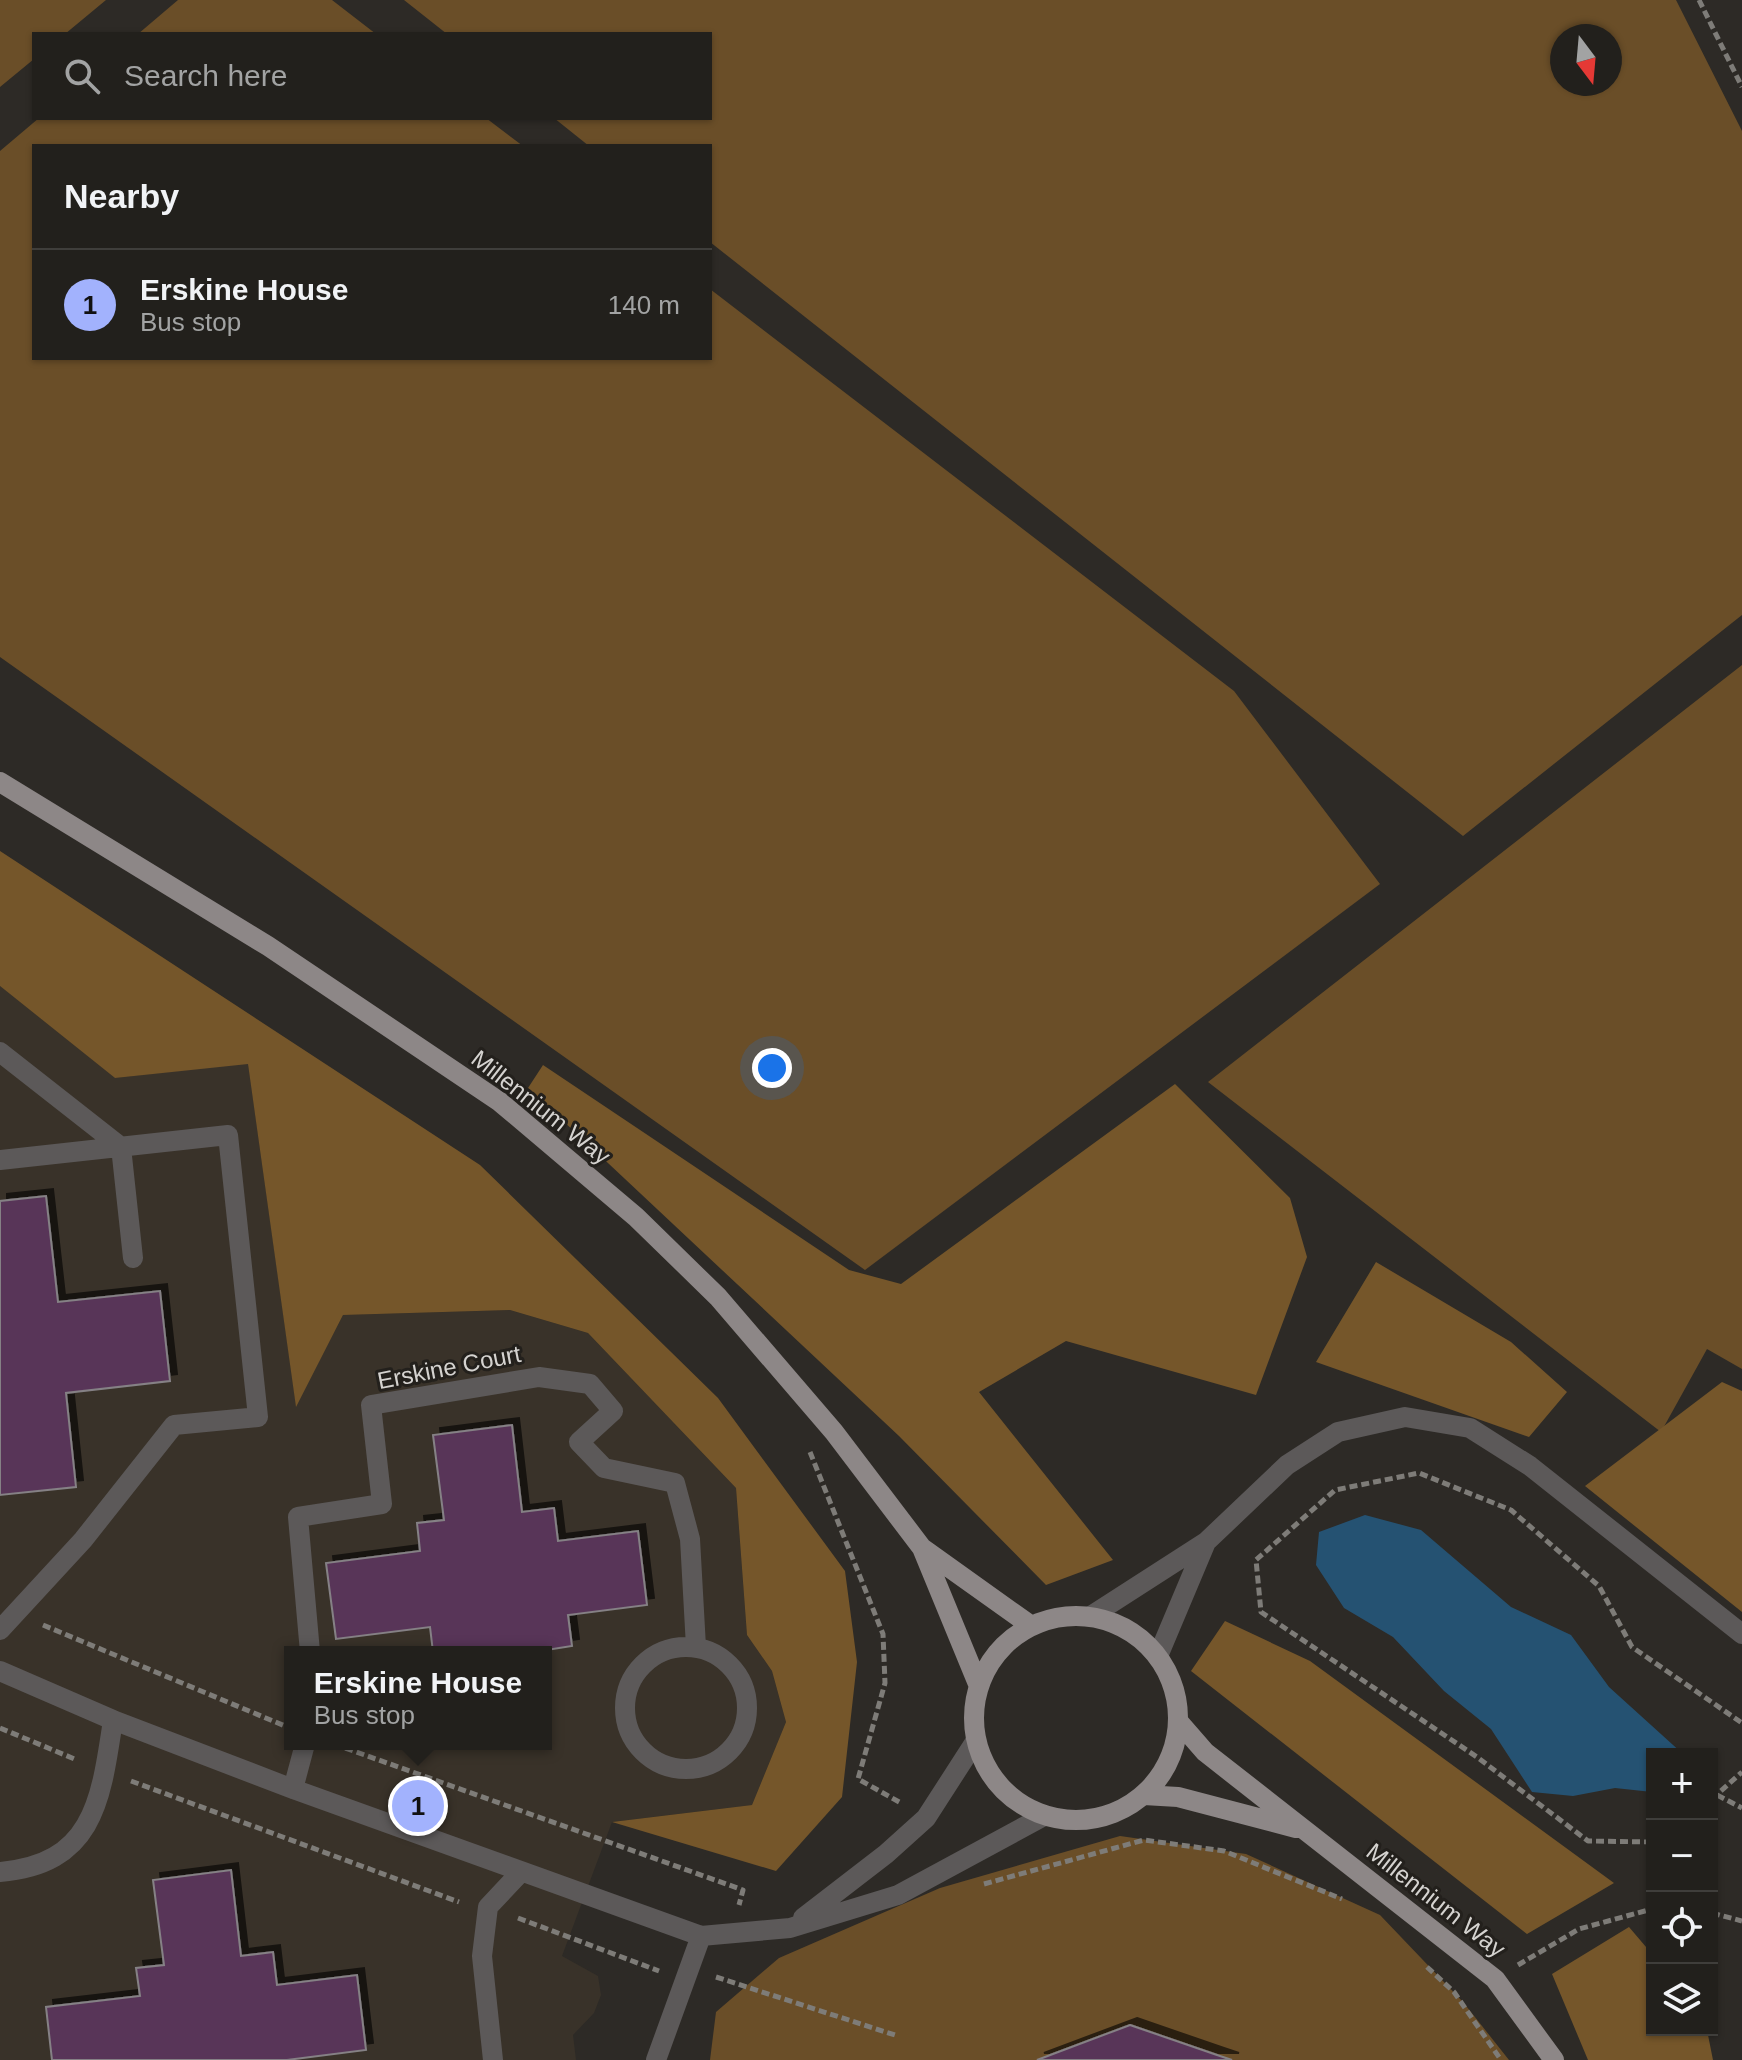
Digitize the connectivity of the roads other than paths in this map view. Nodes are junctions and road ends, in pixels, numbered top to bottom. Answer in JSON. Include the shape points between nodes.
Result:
{"nodes":[{"id":1,"x":0,"y":782,"type":"edge"},
{"id":2,"x":0,"y":1052,"type":"edge"},
{"id":3,"x":121,"y":1147,"type":"junction"},
{"id":4,"x":0,"y":1160,"type":"edge"},
{"id":5,"x":133,"y":1258,"type":"dead end"},
{"id":6,"x":1206,"y":1542,"type":"junction"},
{"id":7,"x":922,"y":1548,"type":"junction"},
{"id":8,"x":1091,"y":1616,"type":"junction"},
{"id":9,"x":1030,"y":1625,"type":"junction"},
{"id":10,"x":0,"y":1630,"type":"edge"},
{"id":11,"x":1742,"y":1634,"type":"edge"},
{"id":12,"x":309,"y":1646,"type":"edge"},
{"id":13,"x":696,"y":1647,"type":"junction"},
{"id":14,"x":1158,"y":1656,"type":"junction"},
{"id":15,"x":0,"y":1671,"type":"edge"},
{"id":16,"x":978,"y":1684,"type":"junction"},
{"id":17,"x":113,"y":1720,"type":"junction"},
{"id":18,"x":1178,"y":1721,"type":"junction"},
{"id":19,"x":975,"y":1742,"type":"junction"},
{"id":20,"x":303,"y":1750,"type":"edge"},
{"id":21,"x":293,"y":1789,"type":"junction"},
{"id":22,"x":1144,"y":1795,"type":"junction"},
{"id":23,"x":1044,"y":1816,"type":"junction"},
{"id":24,"x":1303,"y":1830,"type":"junction"},
{"id":25,"x":0,"y":1872,"type":"edge"},
{"id":26,"x":521,"y":1872,"type":"junction"},
{"id":27,"x":790,"y":1928,"type":"junction"},
{"id":28,"x":701,"y":1936,"type":"junction"},
{"id":29,"x":493,"y":2060,"type":"edge"},
{"id":30,"x":656,"y":2060,"type":"edge"},
{"id":31,"x":1554,"y":2060,"type":"edge"}],
"edges":[{"from":1,"to":7,"type":"main road","name":"Millennium Way","via":[[268,946],[500,1102],[636,1217],[718,1297],[834,1432]]},
{"from":2,"to":3,"type":"street"},
{"from":3,"to":4,"type":"street"},
{"from":3,"to":5,"type":"street"},
{"from":3,"to":10,"type":"street","via":[[228,1135],[258,1417],[174,1425],[83,1540]]},
{"from":6,"to":8,"type":"street"},
{"from":6,"to":11,"type":"street","via":[[1287,1465],[1338,1432],[1405,1417],[1470,1428],[1530,1466]]},
{"from":6,"to":14,"type":"street"},
{"from":7,"to":9,"type":"main road","name":"Millennium Way"},
{"from":7,"to":16,"type":"main road","name":"Millennium Way"},
{"from":8,"to":9,"type":"main road","via":[[1060,1616]]},
{"from":8,"to":14,"type":"main road","via":[[1128,1630]]},
{"from":9,"to":16,"type":"main road","via":[[990,1660]]},
{"from":12,"to":13,"type":"street","name":"Erskine Court","via":[[298,1517],[382,1504],[371,1405],[539,1377],[590,1384],[613,1411],[579,1442],[604,1468],[675,1483],[690,1539]]},
{"from":13,"to":13,"type":"street","via":[[716,1654],[738,1673],[747,1693],[747,1720],[740,1741],[717,1762],[675,1769],[652,1760],[636,1745],[625,1703],[641,1666],[658,1653]]},
{"from":14,"to":18,"type":"main road","via":[[1174,1687]]},
{"from":15,"to":17,"type":"street"},
{"from":16,"to":19,"type":"main road"},
{"from":17,"to":21,"type":"street"},
{"from":17,"to":25,"type":"street","via":[[92,1815],[72,1848],[31,1869]]},
{"from":18,"to":22,"type":"main road","via":[[1169,1761]]},
{"from":18,"to":24,"type":"main road","name":"Millennium Way","via":[[1205,1752]]},
{"from":19,"to":23,"type":"main road","via":[[998,1786],[1018,1804]]},
{"from":19,"to":27,"type":"street","via":[[926,1818]]},
{"from":20,"to":21,"type":"street"},
{"from":21,"to":26,"type":"street"},
{"from":22,"to":23,"type":"main road","via":[[1097,1819]]},
{"from":22,"to":24,"type":"main road","name":"Millennium Way","via":[[1178,1797]]},
{"from":23,"to":27,"type":"street","via":[[898,1895]]},
{"from":24,"to":31,"type":"main road","name":"Millennium Way","via":[[1495,1979]]},
{"from":26,"to":28,"type":"street"},
{"from":26,"to":29,"type":"street","via":[[488,1907],[482,1956]]},
{"from":27,"to":28,"type":"street"},
{"from":28,"to":30,"type":"street"}]}
